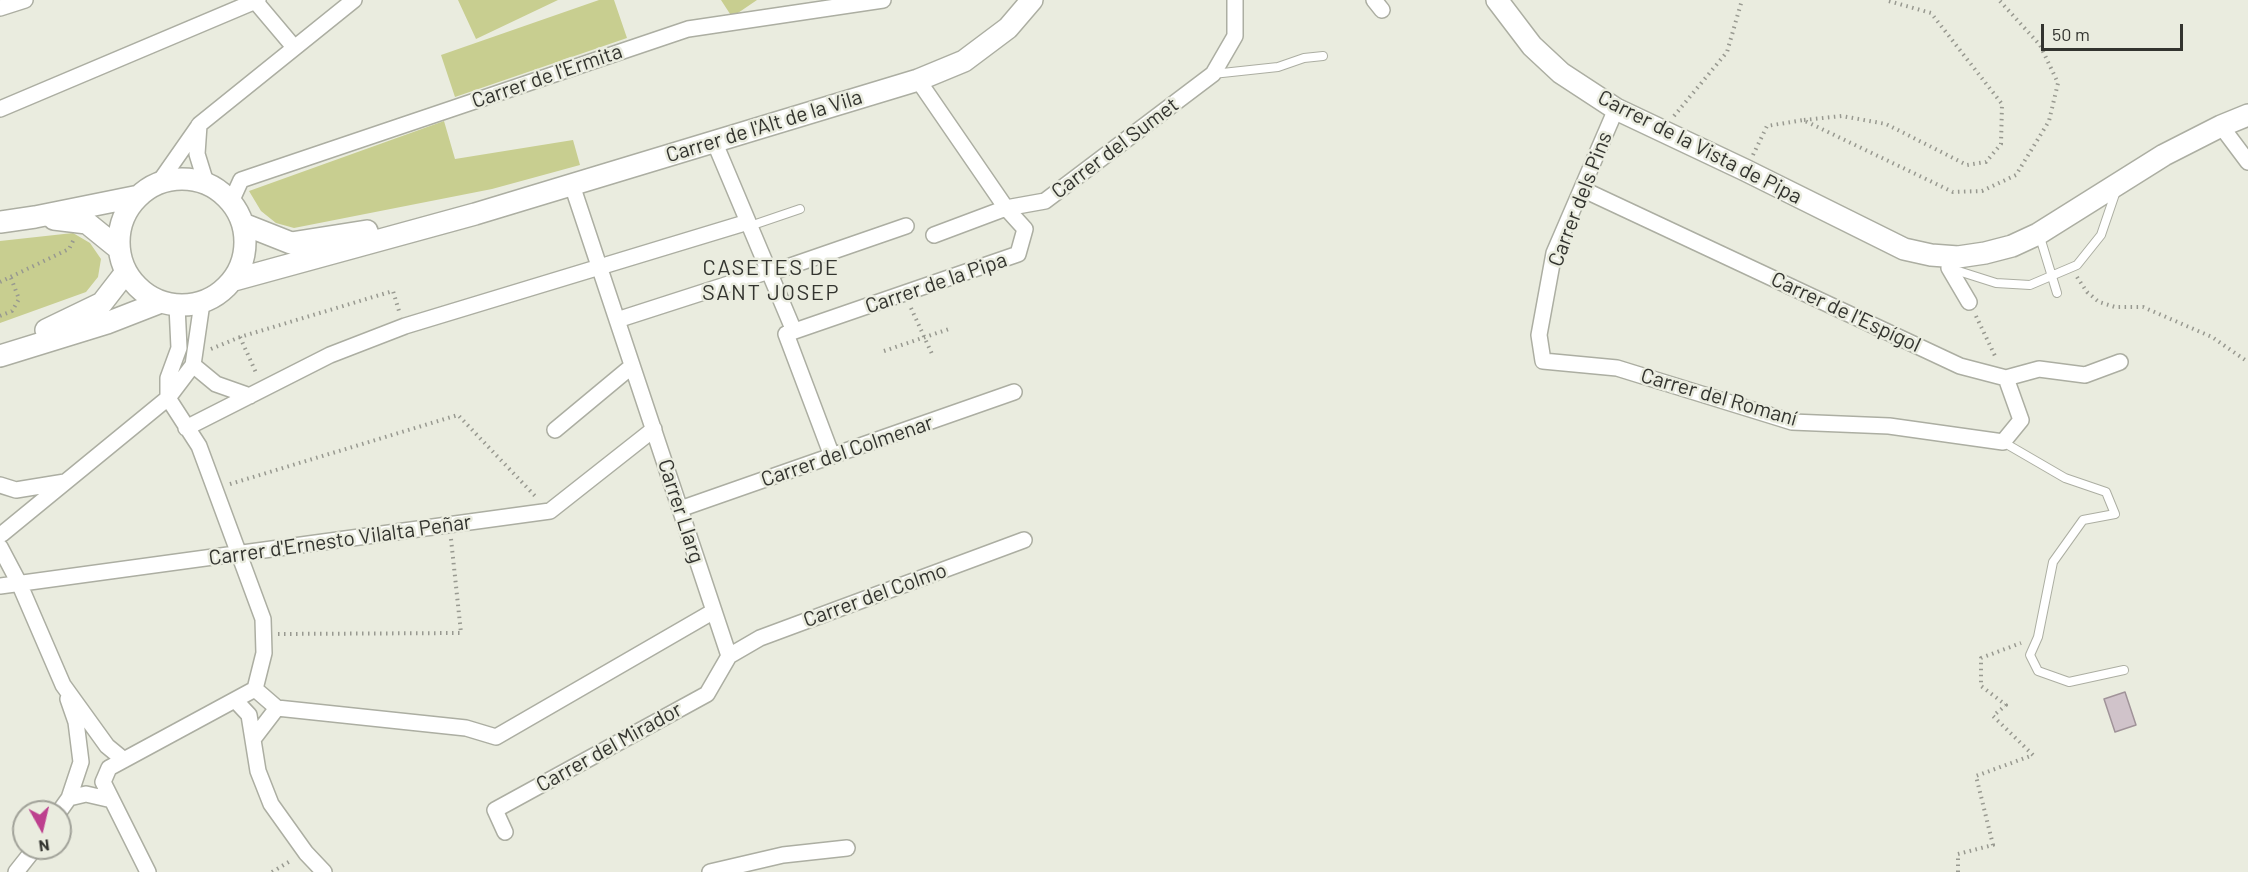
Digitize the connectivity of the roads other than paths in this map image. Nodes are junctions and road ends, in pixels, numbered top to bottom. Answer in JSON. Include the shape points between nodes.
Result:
{"nodes":[{"id":1,"x":25,"y":0,"type":"edge"},
{"id":2,"x":354,"y":0,"type":"edge"},
{"id":3,"x":1032,"y":0,"type":"edge"},
{"id":4,"x":1236,"y":0,"type":"edge"},
{"id":5,"x":1497,"y":0,"type":"edge"},
{"id":6,"x":257,"y":1,"type":"edge"},
{"id":7,"x":873,"y":1,"type":"edge"},
{"id":8,"x":0,"y":9,"type":"edge"},
{"id":9,"x":293,"y":46,"type":"junction"},
{"id":10,"x":1323,"y":56,"type":"dead end"},
{"id":11,"x":1213,"y":74,"type":"junction"},
{"id":12,"x":918,"y":80,"type":"junction"},
{"id":13,"x":0,"y":109,"type":"edge"},
{"id":14,"x":1616,"y":109,"type":"junction"},
{"id":15,"x":2248,"y":115,"type":"edge"},
{"id":16,"x":200,"y":124,"type":"junction"},
{"id":17,"x":2221,"y":126,"type":"junction"},
{"id":18,"x":714,"y":141,"type":"junction"},
{"id":19,"x":2248,"y":162,"type":"edge"},
{"id":20,"x":206,"y":183,"type":"junction"},
{"id":21,"x":158,"y":184,"type":"junction"},
{"id":22,"x":572,"y":185,"type":"junction"},
{"id":23,"x":2118,"y":185,"type":"junction"},
{"id":24,"x":1582,"y":189,"type":"junction"},
{"id":25,"x":139,"y":196,"type":"junction"},
{"id":26,"x":231,"y":202,"type":"junction"},
{"id":27,"x":1006,"y":208,"type":"junction"},
{"id":28,"x":800,"y":209,"type":"dead end"},
{"id":29,"x":475,"y":214,"type":"junction"},
{"id":30,"x":35,"y":217,"type":"junction"},
{"id":31,"x":0,"y":222,"type":"edge"},
{"id":32,"x":243,"y":224,"type":"junction"},
{"id":33,"x":749,"y":224,"type":"junction"},
{"id":34,"x":906,"y":226,"type":"dead end"},
{"id":35,"x":2038,"y":234,"type":"junction"},
{"id":36,"x":934,"y":235,"type":"dead end"},
{"id":37,"x":119,"y":249,"type":"junction"},
{"id":38,"x":1931,"y":255,"type":"junction"},
{"id":39,"x":600,"y":268,"type":"junction"},
{"id":40,"x":1949,"y":268,"type":"junction"},
{"id":41,"x":769,"y":272,"type":"junction"},
{"id":42,"x":126,"y":273,"type":"junction"},
{"id":43,"x":2052,"y":275,"type":"junction"},
{"id":44,"x":234,"y":280,"type":"junction"},
{"id":45,"x":2057,"y":293,"type":"dead end"},
{"id":46,"x":1969,"y":302,"type":"road end"},
{"id":47,"x":202,"y":303,"type":"junction"},
{"id":48,"x":169,"y":304,"type":"junction"},
{"id":49,"x":617,"y":320,"type":"junction"},
{"id":50,"x":790,"y":333,"type":"junction"},
{"id":51,"x":0,"y":354,"type":"edge"},
{"id":52,"x":1543,"y":361,"type":"joint"},
{"id":53,"x":2120,"y":362,"type":"dead end"},
{"id":54,"x":193,"y":365,"type":"junction"},
{"id":55,"x":632,"y":366,"type":"junction"},
{"id":56,"x":2006,"y":378,"type":"junction"},
{"id":57,"x":257,"y":392,"type":"junction"},
{"id":58,"x":1014,"y":392,"type":"dead end"},
{"id":59,"x":168,"y":398,"type":"junction"},
{"id":60,"x":186,"y":428,"type":"junction"},
{"id":61,"x":555,"y":429,"type":"dead end"},
{"id":62,"x":654,"y":429,"type":"junction"},
{"id":63,"x":2003,"y":442,"type":"junction"},
{"id":64,"x":832,"y":456,"type":"junction"},
{"id":65,"x":66,"y":481,"type":"junction"},
{"id":66,"x":0,"y":485,"type":"edge"},
{"id":67,"x":680,"y":509,"type":"junction"},
{"id":68,"x":1,"y":537,"type":"edge"},
{"id":69,"x":1024,"y":540,"type":"dead end"},
{"id":70,"x":239,"y":554,"type":"junction"},
{"id":71,"x":19,"y":583,"type":"junction"},
{"id":72,"x":0,"y":586,"type":"edge"},
{"id":73,"x":714,"y":611,"type":"junction"},
{"id":74,"x":729,"y":656,"type":"junction"},
{"id":75,"x":2124,"y":670,"type":"dead end"},
{"id":76,"x":63,"y":685,"type":"junction"},
{"id":77,"x":255,"y":689,"type":"junction"},
{"id":78,"x":235,"y":700,"type":"junction"},
{"id":79,"x":277,"y":708,"type":"junction"},
{"id":80,"x":254,"y":738,"type":"junction"},
{"id":81,"x":124,"y":760,"type":"junction"},
{"id":82,"x":69,"y":798,"type":"joint"},
{"id":83,"x":112,"y":800,"type":"junction"},
{"id":84,"x":505,"y":832,"type":"dead end"},
{"id":85,"x":848,"y":848,"type":"dead end"},
{"id":86,"x":26,"y":860,"type":"edge"},
{"id":87,"x":16,"y":872,"type":"edge"},
{"id":88,"x":148,"y":872,"type":"edge"},
{"id":89,"x":324,"y":872,"type":"edge"},
{"id":90,"x":710,"y":872,"type":"edge"}],
"edges":[{"from":1,"to":8,"type":"street"},
{"from":2,"to":9,"type":"street"},
{"from":3,"to":12,"type":"main road","name":"Carrer de l'Alt de la Vila","via":[[1008,28],[964,61]]},
{"from":4,"to":11,"type":"street","name":"Carrer del Sumet","via":[[1236,36]]},
{"from":5,"to":14,"type":"main road","name":"Carrer de la Vista de Pipa","via":[[1532,46],[1561,73]]},
{"from":6,"to":9,"type":"street"},
{"from":6,"to":13,"type":"street"},
{"from":7,"to":26,"type":"street","name":"Carrer de l'Ermita","via":[[688,29],[241,180]]},
{"from":9,"to":16,"type":"street"},
{"from":10,"to":11,"type":"lane","via":[[1278,67]]},
{"from":11,"to":27,"type":"street","name":"Carrer del Sumet","via":[[1045,201]]},
{"from":12,"to":18,"type":"main road","name":"Carrer de l'Alt de la Vila"},
{"from":12,"to":27,"type":"street"},
{"from":14,"to":24,"type":"street","name":"Carrer dels Pins"},
{"from":14,"to":38,"type":"main road","name":"Carrer de la Vista de Pipa","via":[[1904,249]]},
{"from":15,"to":17,"type":"main road","name":"Carrer de la Vista de Pipa"},
{"from":16,"to":20,"type":"street","via":[[197,154]]},
{"from":16,"to":21,"type":"street"},
{"from":17,"to":19,"type":"street"},
{"from":17,"to":23,"type":"main road","name":"Carrer de la Vista de Pipa","via":[[2164,155]]},
{"from":18,"to":22,"type":"main road","name":"Carrer de l'Alt de la Vila"},
{"from":18,"to":33,"type":"street"},
{"from":20,"to":21,"type":"main road","via":[[184,179]]},
{"from":20,"to":26,"type":"main road"},
{"from":21,"to":25,"type":"main road"},
{"from":22,"to":29,"type":"main road","name":"Carrer de l'Alt de la Vila"},
{"from":22,"to":39,"type":"street","name":"Carrer Llarg"},
{"from":23,"to":35,"type":"main road","name":"Carrer de la Vista de Pipa"},
{"from":23,"to":43,"type":"lane","name":"Carrer de la Vista de Pipa","via":[[2101,235],[2077,265]]},
{"from":24,"to":52,"type":"street","name":"Carrer dels Pins","via":[[1554,254],[1539,335]]},
{"from":24,"to":56,"type":"street","name":"Carrer de l'Espígol","via":[[1960,366]]},
{"from":25,"to":30,"type":"main road"},
{"from":25,"to":37,"type":"main road","via":[[122,222]]},
{"from":26,"to":32,"type":"main road"},
{"from":27,"to":36,"type":"street","name":"Carrer del Sumet"},
{"from":27,"to":50,"type":"street","name":"Carrer de la Pipa","via":[[1025,229],[1018,254]]},
{"from":28,"to":33,"type":"lane"},
{"from":29,"to":32,"type":"main road","name":"Carrer de l'Alt de la Vila","via":[[291,243]]},
{"from":29,"to":44,"type":"main road","name":"Carrer de l'Alt de la Vila"},
{"from":30,"to":31,"type":"main road"},
{"from":30,"to":37,"type":"main road","via":[[87,223]]},
{"from":32,"to":44,"type":"main road","via":[[245,254]]},
{"from":33,"to":39,"type":"street"},
{"from":33,"to":41,"type":"street"},
{"from":34,"to":41,"type":"street"},
{"from":35,"to":38,"type":"main road","name":"Carrer de la Vista de Pipa","via":[[1985,253]]},
{"from":35,"to":43,"type":"lane"},
{"from":37,"to":42,"type":"main road"},
{"from":38,"to":40,"type":"lane","name":"Carrer de la Vista de Pipa"},
{"from":39,"to":49,"type":"street","name":"Carrer Llarg"},
{"from":39,"to":57,"type":"street","via":[[405,326],[330,355]]},
{"from":40,"to":43,"type":"lane","name":"Carrer de la Vista de Pipa","via":[[1996,283],[2030,285]]},
{"from":40,"to":46,"type":"street"},
{"from":41,"to":49,"type":"street"},
{"from":41,"to":50,"type":"street"},
{"from":42,"to":48,"type":"main road","via":[[140,290]]},
{"from":42,"to":51,"type":"main road","via":[[102,303]]},
{"from":43,"to":45,"type":"lane"},
{"from":44,"to":47,"type":"main road"},
{"from":47,"to":48,"type":"main road"},
{"from":47,"to":54,"type":"street"},
{"from":48,"to":51,"type":"main road"},
{"from":48,"to":59,"type":"street","via":[[179,348],[168,378]]},
{"from":49,"to":55,"type":"street","name":"Carrer Llarg"},
{"from":50,"to":64,"type":"street"},
{"from":52,"to":63,"type":"street","name":"Carrer del Romaní","via":[[1617,368],[1792,422],[1890,426]]},
{"from":53,"to":56,"type":"street","via":[[2085,375],[2038,369]]},
{"from":54,"to":57,"type":"street","via":[[216,384]]},
{"from":54,"to":59,"type":"street"},
{"from":55,"to":61,"type":"street"},
{"from":55,"to":62,"type":"street","name":"Carrer Llarg"},
{"from":56,"to":63,"type":"street","via":[[2021,420]]},
{"from":57,"to":60,"type":"street"},
{"from":58,"to":64,"type":"street","name":"Carrer del Colmenar"},
{"from":59,"to":60,"type":"street"},
{"from":59,"to":65,"type":"street"},
{"from":60,"to":70,"type":"street","via":[[199,446]]},
{"from":62,"to":67,"type":"street","name":"Carrer Llarg"},
{"from":62,"to":70,"type":"street","name":"Carrer d'Ernesto Vilalta Peñar","via":[[550,511]]},
{"from":63,"to":75,"type":"lane","via":[[2065,478],[2106,492],[2115,514],[2083,520],[2053,562],[2038,637],[2030,656],[2038,671],[2069,682]]},
{"from":64,"to":67,"type":"street","name":"Carrer del Colmenar"},
{"from":65,"to":66,"type":"street","via":[[16,490]]},
{"from":65,"to":68,"type":"street"},
{"from":67,"to":73,"type":"street","name":"Carrer Llarg"},
{"from":68,"to":71,"type":"street"},
{"from":69,"to":74,"type":"street","name":"Carrer del Colmo","via":[[760,638]]},
{"from":70,"to":71,"type":"street","name":"Carrer d'Ernesto Vilalta Peñar"},
{"from":70,"to":77,"type":"street","via":[[265,634]]},
{"from":71,"to":72,"type":"street","name":"Carrer d'Ernesto Vilalta Peñar"},
{"from":71,"to":76,"type":"street"},
{"from":73,"to":74,"type":"street","name":"Carrer Llarg"},
{"from":73,"to":79,"type":"street","via":[[496,737],[466,728]]},
{"from":74,"to":84,"type":"street","name":"Carrer del Mirador","via":[[707,694],[495,810]]},
{"from":76,"to":81,"type":"street","via":[[107,746]]},
{"from":76,"to":82,"type":"street","via":[[76,722],[81,762]]},
{"from":77,"to":78,"type":"street"},
{"from":77,"to":79,"type":"street"},
{"from":78,"to":80,"type":"street","via":[[249,715]]},
{"from":78,"to":81,"type":"street"},
{"from":79,"to":80,"type":"street"},
{"from":80,"to":89,"type":"street","via":[[258,771],[271,804]]},
{"from":81,"to":83,"type":"street","via":[[110,768],[103,782]]},
{"from":82,"to":83,"type":"street","via":[[86,794]]},
{"from":83,"to":88,"type":"street"},
{"from":85,"to":90,"type":"street","via":[[783,855]]},
{"from":86,"to":87,"type":"street"}]}
